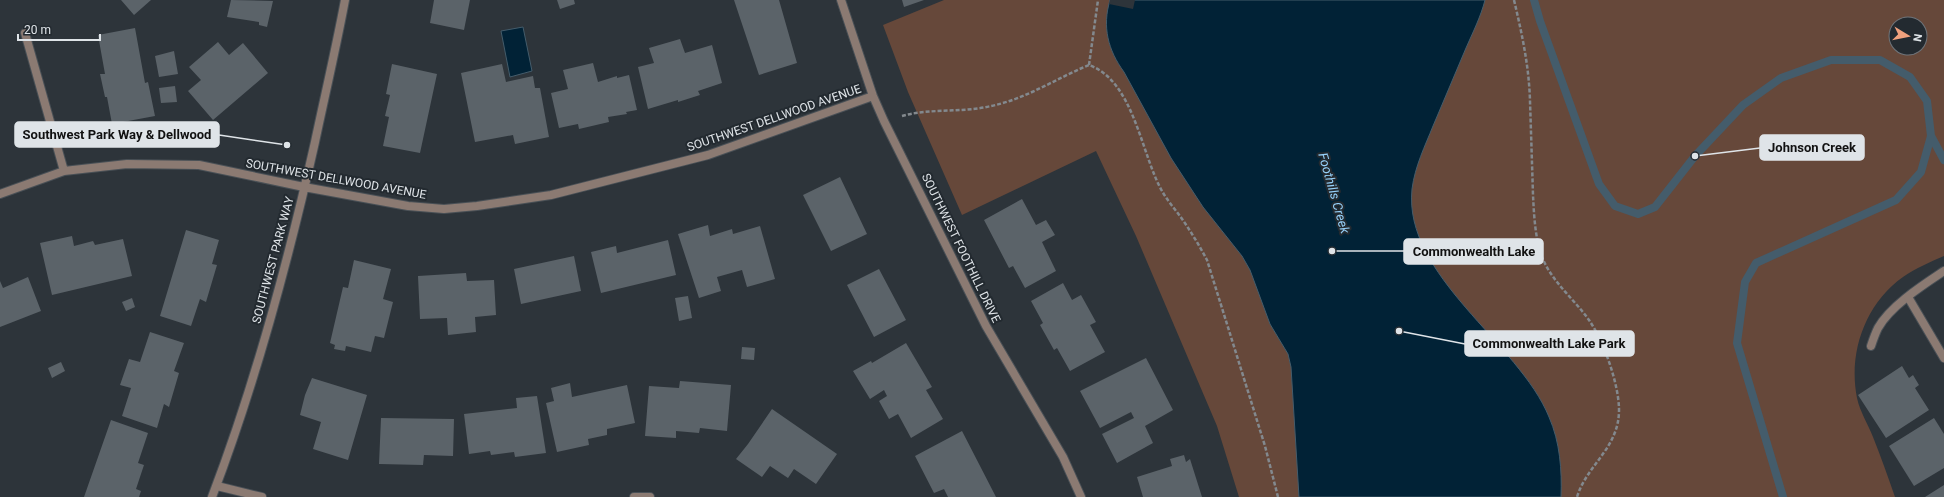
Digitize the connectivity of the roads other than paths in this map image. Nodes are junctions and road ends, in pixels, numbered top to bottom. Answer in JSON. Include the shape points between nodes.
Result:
{"nodes":[{"id":1,"x":345,"y":0,"type":"edge"},
{"id":2,"x":841,"y":0,"type":"edge"},
{"id":3,"x":25,"y":33,"type":"dead end"},
{"id":4,"x":873,"y":96,"type":"junction"},
{"id":5,"x":64,"y":171,"type":"junction"},
{"id":6,"x":304,"y":188,"type":"junction"},
{"id":7,"x":0,"y":194,"type":"edge"},
{"id":8,"x":1944,"y":271,"type":"edge"},
{"id":9,"x":1908,"y":297,"type":"junction"},
{"id":10,"x":1871,"y":346,"type":"dead end"},
{"id":11,"x":1944,"y":358,"type":"edge"},
{"id":12,"x":217,"y":486,"type":"junction"},
{"id":13,"x":212,"y":497,"type":"edge"},
{"id":14,"x":262,"y":497,"type":"edge"},
{"id":15,"x":634,"y":497,"type":"edge"},
{"id":16,"x":650,"y":497,"type":"edge"},
{"id":17,"x":1081,"y":497,"type":"edge"}],
"edges":[{"from":1,"to":6,"type":"street","name":"SOUTHWEST PARK WAY"},
{"from":2,"to":4,"type":"street","name":"SOUTHWEST FOOTHILL DRIVE"},
{"from":3,"to":5,"type":"street"},
{"from":4,"to":6,"type":"street","name":"SOUTHWEST DELLWOOD AVENUE","via":[[708,155],[551,195],[444,209],[408,206]]},
{"from":4,"to":17,"type":"street","name":"SOUTHWEST FOOTHILL DRIVE","via":[[986,326],[1063,457]]},
{"from":5,"to":6,"type":"street","name":"SOUTHWEST DELLWOOD AVENUE","via":[[126,164],[199,165]]},
{"from":5,"to":7,"type":"street","name":"SOUTHWEST DELLWOOD AVENUE"},
{"from":6,"to":12,"type":"street","name":"SOUTHWEST PARK WAY","via":[[274,308]]},
{"from":8,"to":9,"type":"street"},
{"from":9,"to":10,"type":"street","via":[[1878,328]]},
{"from":9,"to":11,"type":"street"},
{"from":12,"to":13,"type":"street","name":"SOUTHWEST PARK WAY"},
{"from":12,"to":14,"type":"street"},
{"from":15,"to":16,"type":"street"}]}
